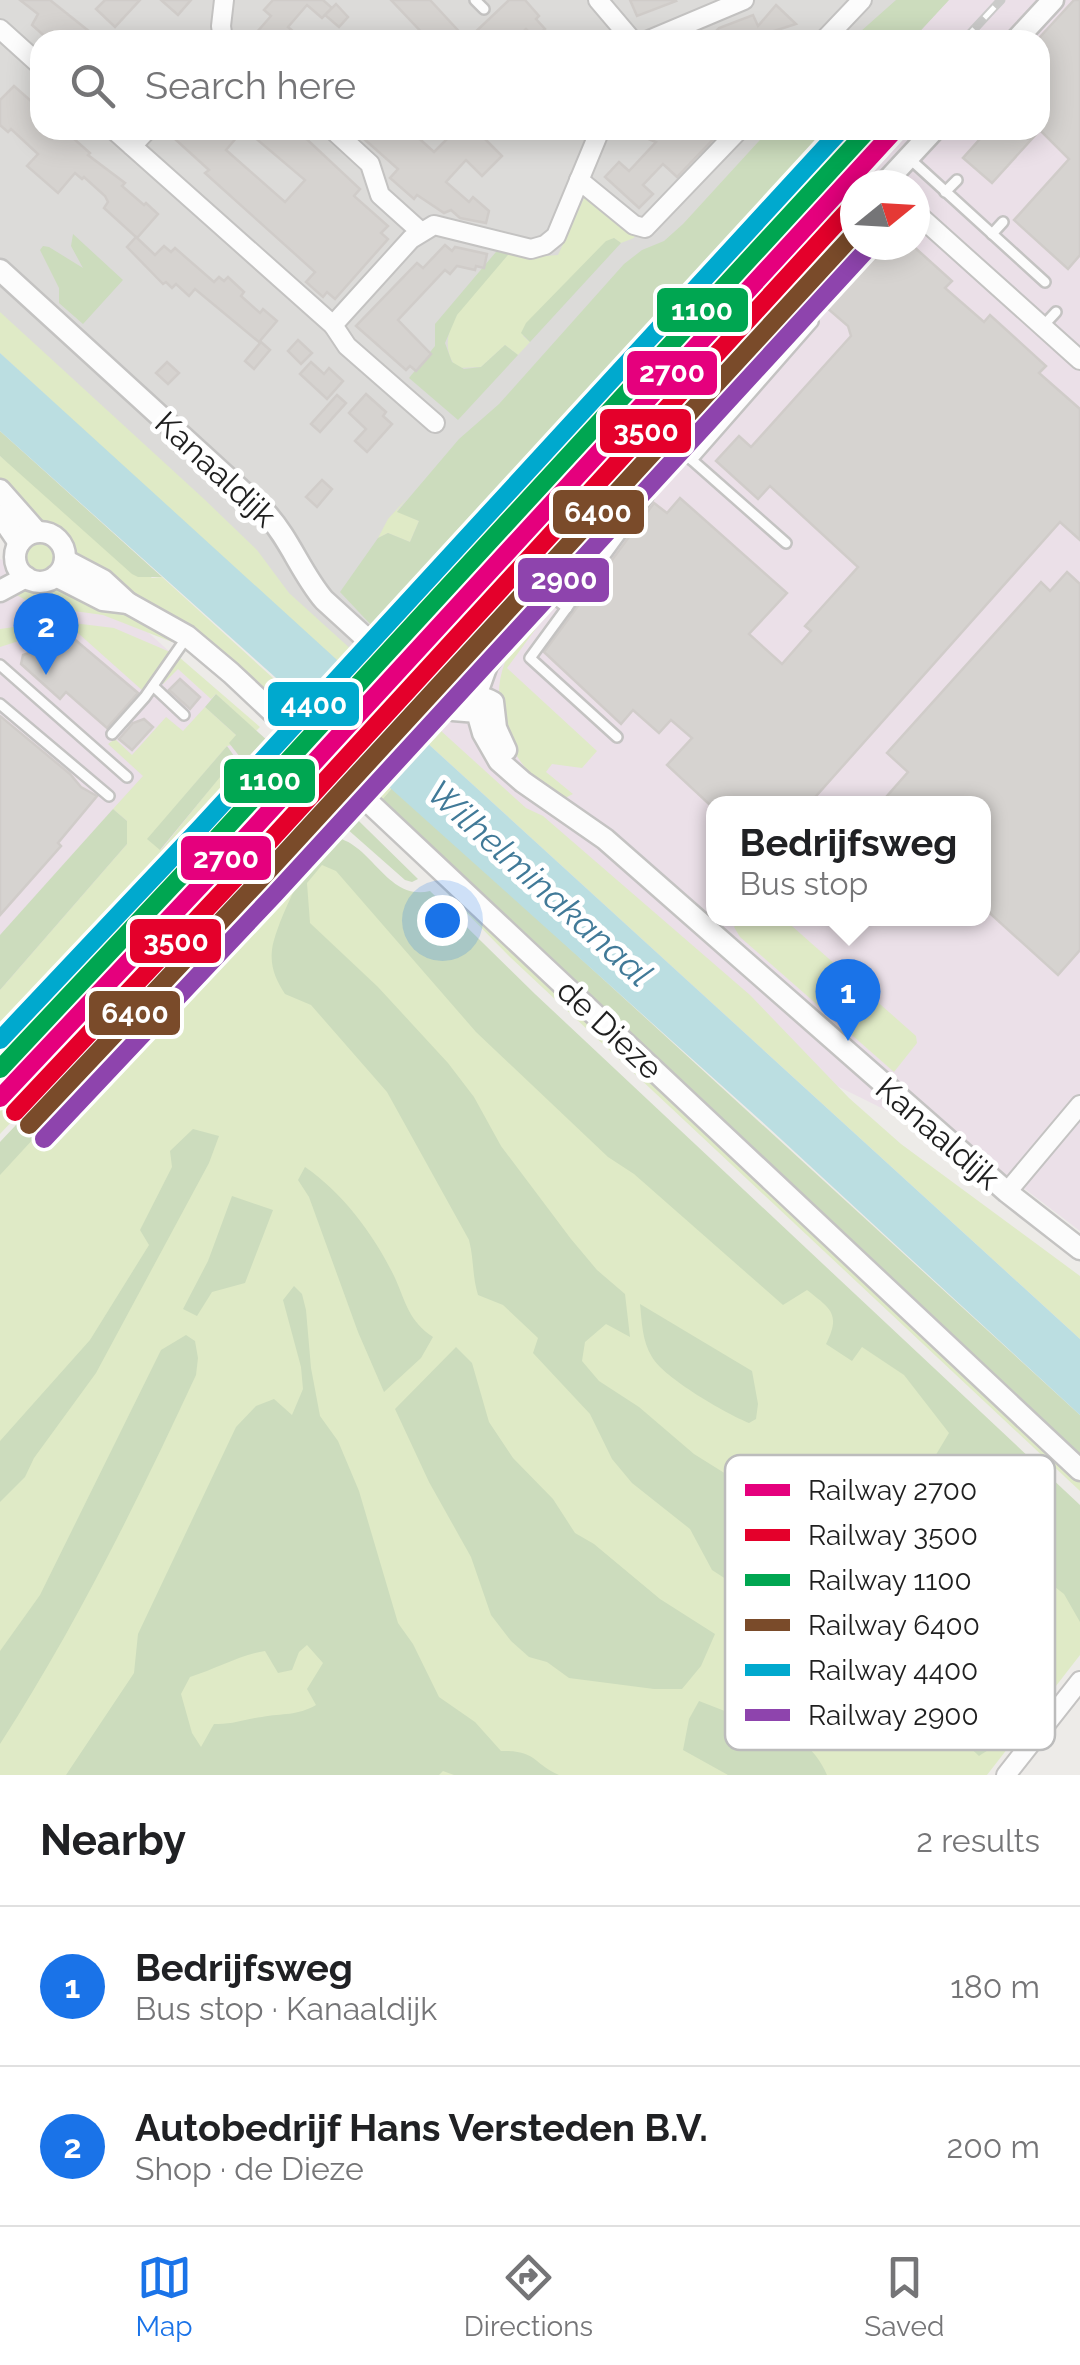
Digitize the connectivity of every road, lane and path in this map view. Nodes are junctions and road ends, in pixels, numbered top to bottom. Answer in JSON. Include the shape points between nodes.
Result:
{"nodes":[{"id":1,"x":224,"y":0,"type":"edge"},
{"id":2,"x":476,"y":0,"type":"edge"},
{"id":3,"x":598,"y":0,"type":"edge"},
{"id":4,"x":744,"y":0,"type":"edge"},
{"id":5,"x":862,"y":0,"type":"edge"},
{"id":6,"x":1053,"y":0,"type":"edge"},
{"id":7,"x":484,"y":9,"type":"dead end"},
{"id":8,"x":0,"y":29,"type":"edge"},
{"id":9,"x":222,"y":30,"type":"edge"},
{"id":10,"x":624,"y":30,"type":"edge"},
{"id":11,"x":672,"y":30,"type":"edge"},
{"id":12,"x":834,"y":30,"type":"edge"},
{"id":13,"x":1025,"y":30,"type":"edge"},
{"id":14,"x":30,"y":55,"type":"edge"},
{"id":15,"x":125,"y":140,"type":"edge"},
{"id":16,"x":138,"y":140,"type":"edge"},
{"id":17,"x":344,"y":140,"type":"edge"},
{"id":18,"x":596,"y":140,"type":"edge"},
{"id":19,"x":729,"y":140,"type":"edge"},
{"id":20,"x":925,"y":140,"type":"edge"},
{"id":21,"x":132,"y":146,"type":"junction"},
{"id":22,"x":908,"y":158,"type":"junction"},
{"id":23,"x":897,"y":170,"type":"edge"},
{"id":24,"x":579,"y":180,"type":"junction"},
{"id":25,"x":957,"y":180,"type":"dead end"},
{"id":26,"x":945,"y":192,"type":"junction"},
{"id":27,"x":1003,"y":222,"type":"dead end"},
{"id":28,"x":930,"y":224,"type":"edge"},
{"id":29,"x":420,"y":231,"type":"junction"},
{"id":30,"x":840,"y":233,"type":"edge"},
{"id":31,"x":992,"y":234,"type":"junction"},
{"id":32,"x":0,"y":270,"type":"edge"},
{"id":33,"x":1044,"y":282,"type":"dead end"},
{"id":34,"x":813,"y":322,"type":"dead end"},
{"id":35,"x":334,"y":325,"type":"junction"},
{"id":36,"x":1080,"y":360,"type":"edge"},
{"id":37,"x":435,"y":422,"type":"dead end"},
{"id":38,"x":664,"y":436,"type":"junction"},
{"id":39,"x":692,"y":460,"type":"junction"},
{"id":40,"x":627,"y":480,"type":"junction"},
{"id":41,"x":0,"y":490,"type":"edge"},
{"id":42,"x":0,"y":515,"type":"edge"},
{"id":43,"x":786,"y":543,"type":"dead end"},
{"id":44,"x":20,"y":557,"type":"edge"},
{"id":45,"x":60,"y":568,"type":"junction"},
{"id":46,"x":542,"y":590,"type":"junction"},
{"id":47,"x":0,"y":592,"type":"edge"},
{"id":48,"x":567,"y":608,"type":"junction"},
{"id":49,"x":188,"y":636,"type":"junction"},
{"id":50,"x":0,"y":665,"type":"edge"},
{"id":51,"x":153,"y":686,"type":"junction"},
{"id":52,"x":483,"y":702,"type":"junction"},
{"id":53,"x":0,"y":704,"type":"edge"},
{"id":54,"x":184,"y":716,"type":"dead end"},
{"id":55,"x":112,"y":734,"type":"dead end"},
{"id":56,"x":617,"y":737,"type":"dead end"},
{"id":57,"x":127,"y":778,"type":"dead end"},
{"id":58,"x":109,"y":796,"type":"dead end"},
{"id":59,"x":1080,"y":1105,"type":"edge"},
{"id":60,"x":1006,"y":1192,"type":"junction"},
{"id":61,"x":1080,"y":1249,"type":"edge"},
{"id":62,"x":1080,"y":1470,"type":"edge"},
{"id":63,"x":1080,"y":1681,"type":"edge"},
{"id":64,"x":1055,"y":1713,"type":"edge"},
{"id":65,"x":1026,"y":1750,"type":"edge"},
{"id":66,"x":1006,"y":1775,"type":"edge"}],
"edges":[{"from":1,"to":9,"type":"street"},
{"from":2,"to":7,"type":"lane"},
{"from":3,"to":10,"type":"street"},
{"from":4,"to":11,"type":"street"},
{"from":5,"to":12,"type":"street"},
{"from":6,"to":13,"type":"street"},
{"from":8,"to":14,"type":"street"},
{"from":15,"to":21,"type":"street"},
{"from":16,"to":21,"type":"street"},
{"from":17,"to":29,"type":"street","via":[[370,164],[380,196]]},
{"from":18,"to":24,"type":"street"},
{"from":19,"to":24,"type":"street","via":[[645,228]]},
{"from":20,"to":22,"type":"street"},
{"from":21,"to":35,"type":"street"},
{"from":22,"to":23,"type":"street"},
{"from":22,"to":26,"type":"lane"},
{"from":24,"to":29,"type":"street","via":[[546,245],[531,248],[434,225]]},
{"from":25,"to":26,"type":"lane"},
{"from":26,"to":31,"type":"lane"},
{"from":27,"to":31,"type":"lane"},
{"from":28,"to":36,"type":"street","via":[[1049,319]]},
{"from":29,"to":35,"type":"street"},
{"from":30,"to":38,"type":"street"},
{"from":31,"to":33,"type":"lane"},
{"from":32,"to":52,"type":"street","name":"Kanaaldijk","via":[[266,512],[317,592],[414,684],[453,710]]},
{"from":34,"to":39,"type":"lane"},
{"from":35,"to":37,"type":"street","via":[[347,346]]},
{"from":38,"to":39,"type":"lane"},
{"from":38,"to":40,"type":"street"},
{"from":39,"to":43,"type":"lane"},
{"from":40,"to":46,"type":"street"},
{"from":40,"to":48,"type":"lane","via":[[648,496]]},
{"from":41,"to":44,"type":"street"},
{"from":42,"to":44,"type":"street"},
{"from":44,"to":45,"type":"street","via":[[38,582]]},
{"from":44,"to":45,"type":"street","via":[[48,533],[64,549]]},
{"from":44,"to":47,"type":"street"},
{"from":45,"to":49,"type":"street","name":"de Dieze","via":[[103,600],[128,604]]},
{"from":46,"to":48,"type":"lane"},
{"from":46,"to":52,"type":"street","via":[[487,665]]},
{"from":48,"to":56,"type":"lane","via":[[530,658]]},
{"from":49,"to":51,"type":"lane"},
{"from":49,"to":62,"type":"street","name":"de Dieze"},
{"from":50,"to":57,"type":"lane"},
{"from":51,"to":54,"type":"lane"},
{"from":51,"to":55,"type":"lane"},
{"from":52,"to":60,"type":"street","name":"Kanaaldijk","via":[[483,733],[499,761],[605,839]]},
{"from":53,"to":58,"type":"lane"},
{"from":59,"to":60,"type":"street"},
{"from":60,"to":61,"type":"street","name":"Kanaaldijk"},
{"from":63,"to":64,"type":"street"},
{"from":65,"to":66,"type":"street"}]}
